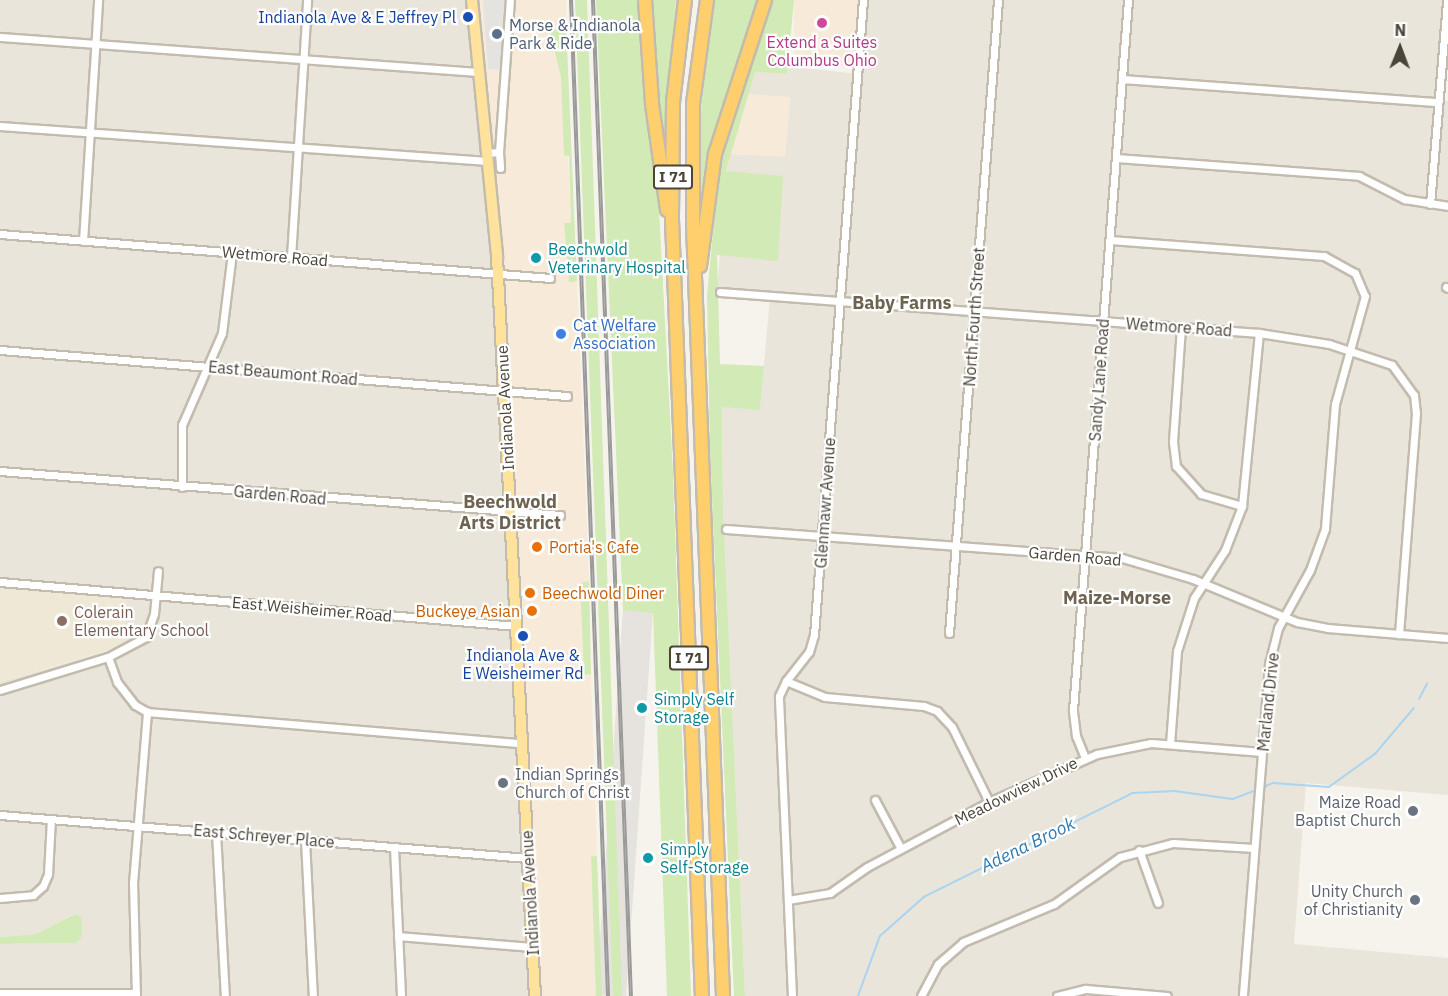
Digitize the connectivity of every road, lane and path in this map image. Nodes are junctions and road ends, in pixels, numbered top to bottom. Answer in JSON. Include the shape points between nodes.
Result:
{"nodes":[{"id":1,"x":98,"y":0,"type":"edge"},
{"id":2,"x":308,"y":0,"type":"edge"},
{"id":3,"x":472,"y":0,"type":"edge"},
{"id":4,"x":510,"y":0,"type":"edge"},
{"id":5,"x":645,"y":0,"type":"edge"},
{"id":6,"x":685,"y":0,"type":"edge"},
{"id":7,"x":707,"y":0,"type":"edge"},
{"id":8,"x":765,"y":0,"type":"edge"},
{"id":9,"x":863,"y":0,"type":"edge"},
{"id":10,"x":998,"y":0,"type":"edge"},
{"id":11,"x":1128,"y":0,"type":"edge"},
{"id":12,"x":1447,"y":0,"type":"edge"},
{"id":13,"x":0,"y":37,"type":"edge"},
{"id":14,"x":95,"y":44,"type":"junction"},
{"id":15,"x":304,"y":59,"type":"junction"},
{"id":16,"x":478,"y":72,"type":"junction"},
{"id":17,"x":1122,"y":79,"type":"junction"},
{"id":18,"x":1438,"y":102,"type":"junction"},
{"id":19,"x":0,"y":126,"type":"edge"},
{"id":20,"x":90,"y":132,"type":"junction"},
{"id":21,"x":298,"y":147,"type":"junction"},
{"id":22,"x":499,"y":152,"type":"junction"},
{"id":23,"x":488,"y":157,"type":"junction"},
{"id":24,"x":1116,"y":158,"type":"junction"},
{"id":25,"x":500,"y":168,"type":"dead end"},
{"id":26,"x":1430,"y":204,"type":"junction"},
{"id":27,"x":1448,"y":206,"type":"edge"},
{"id":28,"x":0,"y":234,"type":"edge"},
{"id":29,"x":1110,"y":240,"type":"junction"},
{"id":30,"x":83,"y":241,"type":"junction"},
{"id":31,"x":674,"y":251,"type":"junction"},
{"id":32,"x":232,"y":253,"type":"junction"},
{"id":33,"x":291,"y":257,"type":"junction"},
{"id":34,"x":498,"y":274,"type":"junction"},
{"id":35,"x":550,"y":278,"type":"dead end"},
{"id":36,"x":720,"y":292,"type":"dead end"},
{"id":37,"x":840,"y":301,"type":"junction"},
{"id":38,"x":974,"y":312,"type":"junction"},
{"id":39,"x":696,"y":318,"type":"junction"},
{"id":40,"x":1104,"y":321,"type":"junction"},
{"id":41,"x":1181,"y":327,"type":"junction"},
{"id":42,"x":1259,"y":333,"type":"junction"},
{"id":43,"x":0,"y":350,"type":"edge"},
{"id":44,"x":1350,"y":350,"type":"junction"},
{"id":45,"x":207,"y":367,"type":"junction"},
{"id":46,"x":503,"y":391,"type":"junction"},
{"id":47,"x":567,"y":396,"type":"dead end"},
{"id":48,"x":0,"y":471,"type":"edge"},
{"id":49,"x":182,"y":487,"type":"junction"},
{"id":50,"x":1242,"y":506,"type":"junction"},
{"id":51,"x":510,"y":513,"type":"junction"},
{"id":52,"x":560,"y":515,"type":"dead end"},
{"id":53,"x":726,"y":529,"type":"dead end"},
{"id":54,"x":822,"y":536,"type":"junction"},
{"id":55,"x":955,"y":546,"type":"junction"},
{"id":56,"x":1086,"y":555,"type":"junction"},
{"id":57,"x":158,"y":571,"type":"dead end"},
{"id":58,"x":0,"y":582,"type":"edge"},
{"id":59,"x":1204,"y":583,"type":"junction"},
{"id":60,"x":156,"y":595,"type":"junction"},
{"id":61,"x":1285,"y":617,"type":"junction"},
{"id":62,"x":516,"y":626,"type":"junction"},
{"id":63,"x":949,"y":633,"type":"dead end"},
{"id":64,"x":1399,"y":634,"type":"junction"},
{"id":65,"x":1448,"y":639,"type":"edge"},
{"id":66,"x":108,"y":657,"type":"junction"},
{"id":67,"x":786,"y":681,"type":"junction"},
{"id":68,"x":0,"y":690,"type":"edge"},
{"id":69,"x":147,"y":712,"type":"junction"},
{"id":70,"x":520,"y":743,"type":"junction"},
{"id":71,"x":1170,"y":744,"type":"junction"},
{"id":72,"x":1262,"y":752,"type":"junction"},
{"id":73,"x":1085,"y":758,"type":"junction"},
{"id":74,"x":875,"y":800,"type":"dead end"},
{"id":75,"x":989,"y":802,"type":"junction"},
{"id":76,"x":0,"y":814,"type":"edge"},
{"id":77,"x":51,"y":819,"type":"junction"},
{"id":78,"x":137,"y":826,"type":"junction"},
{"id":79,"x":216,"y":832,"type":"junction"},
{"id":80,"x":305,"y":840,"type":"junction"},
{"id":81,"x":394,"y":847,"type":"junction"},
{"id":82,"x":1254,"y":848,"type":"junction"},
{"id":83,"x":901,"y":849,"type":"junction"},
{"id":84,"x":1139,"y":850,"type":"junction"},
{"id":85,"x":528,"y":858,"type":"junction"},
{"id":86,"x":0,"y":898,"type":"edge"},
{"id":87,"x":788,"y":900,"type":"junction"},
{"id":88,"x":1158,"y":903,"type":"dead end"},
{"id":89,"x":398,"y":936,"type":"junction"},
{"id":90,"x":532,"y":946,"type":"junction"},
{"id":91,"x":723,"y":992,"type":"edge"},
{"id":92,"x":0,"y":993,"type":"edge"},
{"id":93,"x":136,"y":995,"type":"edge"},
{"id":94,"x":225,"y":996,"type":"edge"},
{"id":95,"x":313,"y":996,"type":"edge"},
{"id":96,"x":402,"y":996,"type":"edge"},
{"id":97,"x":535,"y":996,"type":"edge"},
{"id":98,"x":702,"y":996,"type":"edge"},
{"id":99,"x":792,"y":996,"type":"edge"},
{"id":100,"x":921,"y":996,"type":"edge"},
{"id":101,"x":1057,"y":996,"type":"edge"},
{"id":102,"x":1167,"y":996,"type":"edge"},
{"id":103,"x":1243,"y":996,"type":"edge"}],
"edges":[{"from":1,"to":14,"type":"street"},
{"from":2,"to":15,"type":"street"},
{"from":3,"to":16,"type":"main road","name":"Indianola Avenue"},
{"from":4,"to":22,"type":"street"},
{"from":5,"to":31,"type":"highway","via":[[652,104]]},
{"from":6,"to":31,"type":"highway","number":"I 71","via":[[674,102]]},
{"from":7,"to":39,"type":"highway","number":"I 71","via":[[693,103]]},
{"from":8,"to":39,"type":"highway","via":[[715,154]]},
{"from":9,"to":37,"type":"street","name":"Glenmawr Avenue"},
{"from":10,"to":38,"type":"street","name":"North Fourth Street"},
{"from":11,"to":17,"type":"street","name":"Sandy Lane Road"},
{"from":12,"to":18,"type":"street"},
{"from":13,"to":14,"type":"street"},
{"from":14,"to":15,"type":"street"},
{"from":14,"to":20,"type":"street"},
{"from":15,"to":16,"type":"street"},
{"from":15,"to":21,"type":"street"},
{"from":16,"to":23,"type":"main road","name":"Indianola Avenue"},
{"from":17,"to":18,"type":"street"},
{"from":17,"to":24,"type":"street","name":"Sandy Lane Road"},
{"from":18,"to":26,"type":"street"},
{"from":19,"to":20,"type":"street"},
{"from":20,"to":21,"type":"street"},
{"from":20,"to":30,"type":"street"},
{"from":21,"to":23,"type":"street"},
{"from":21,"to":33,"type":"street"},
{"from":22,"to":23,"type":"street"},
{"from":22,"to":25,"type":"street"},
{"from":23,"to":34,"type":"main road","name":"Indianola Avenue"},
{"from":24,"to":26,"type":"street","via":[[1352,176],[1382,185],[1404,200]]},
{"from":24,"to":29,"type":"street","name":"Sandy Lane Road"},
{"from":26,"to":27,"type":"street"},
{"from":28,"to":30,"type":"street","name":"Wetmore Road"},
{"from":29,"to":40,"type":"street","name":"Sandy Lane Road"},
{"from":29,"to":44,"type":"street","name":"Marland Drive","via":[[1336,259],[1355,273],[1365,296]]},
{"from":30,"to":32,"type":"street","name":"Wetmore Road"},
{"from":31,"to":98,"type":"highway","number":"I 71"},
{"from":32,"to":33,"type":"street","name":"Wetmore Road"},
{"from":32,"to":45,"type":"street","via":[[222,333]]},
{"from":33,"to":34,"type":"street","name":"Wetmore Road"},
{"from":34,"to":35,"type":"street","name":"Wetmore Road"},
{"from":34,"to":46,"type":"main road","name":"Indianola Avenue"},
{"from":36,"to":37,"type":"street","name":"Wetmore Road"},
{"from":37,"to":38,"type":"street","name":"Wetmore Road"},
{"from":37,"to":54,"type":"street","name":"Glenmawr Avenue"},
{"from":38,"to":40,"type":"street","name":"Wetmore Road"},
{"from":38,"to":55,"type":"street","name":"North Fourth Street"},
{"from":39,"to":91,"type":"highway","number":"I 71"},
{"from":40,"to":41,"type":"street","name":"Wetmore Road"},
{"from":40,"to":56,"type":"street","name":"Sandy Lane Road"},
{"from":41,"to":42,"type":"street","name":"Wetmore Road"},
{"from":41,"to":50,"type":"street","via":[[1173,442],[1176,466],[1202,494]]},
{"from":42,"to":44,"type":"street","name":"Wetmore Road"},
{"from":42,"to":50,"type":"street"},
{"from":43,"to":45,"type":"street","name":"East Beaumont Road"},
{"from":44,"to":61,"type":"street","name":"Marland Drive","via":[[1335,404],[1325,529],[1310,570]]},
{"from":44,"to":64,"type":"street","name":"Wetmore Road","via":[[1392,365],[1414,395],[1416,426]]},
{"from":45,"to":46,"type":"street","name":"East Beaumont Road"},
{"from":45,"to":49,"type":"street","via":[[182,425]]},
{"from":46,"to":47,"type":"street","name":"East Beaumont Road"},
{"from":46,"to":51,"type":"main road","name":"Indianola Avenue"},
{"from":48,"to":49,"type":"street","name":"Garden Road"},
{"from":49,"to":51,"type":"street","name":"Garden Road"},
{"from":50,"to":59,"type":"street","via":[[1225,550]]},
{"from":51,"to":52,"type":"street","name":"Garden Road"},
{"from":51,"to":62,"type":"main road","name":"Indianola Avenue"},
{"from":53,"to":54,"type":"street","name":"Garden Road"},
{"from":54,"to":55,"type":"street","name":"Garden Road"},
{"from":54,"to":67,"type":"street","name":"Glenmawr Avenue","via":[[814,635],[809,652]]},
{"from":55,"to":56,"type":"street","name":"Garden Road"},
{"from":55,"to":63,"type":"street","name":"North Fourth Street"},
{"from":56,"to":59,"type":"street","name":"Garden Road","via":[[1122,558]]},
{"from":56,"to":73,"type":"street","name":"Sandy Lane Road","via":[[1073,720]]},
{"from":57,"to":60,"type":"street"},
{"from":58,"to":60,"type":"street","name":"East Weisheimer Road"},
{"from":59,"to":61,"type":"street","name":"Garden Road"},
{"from":59,"to":71,"type":"street","via":[[1194,598],[1177,651]]},
{"from":60,"to":62,"type":"street","name":"East Weisheimer Road"},
{"from":60,"to":66,"type":"street","via":[[148,635]]},
{"from":61,"to":64,"type":"street","name":"Garden Road","via":[[1328,628]]},
{"from":61,"to":72,"type":"street","name":"Marland Drive","via":[[1269,664]]},
{"from":62,"to":70,"type":"main road","name":"Indianola Avenue"},
{"from":64,"to":65,"type":"street","name":"Garden Road"},
{"from":66,"to":68,"type":"street"},
{"from":66,"to":69,"type":"street","via":[[117,682],[135,705]]},
{"from":67,"to":75,"type":"street","via":[[825,697],[924,706],[937,711],[952,727]]},
{"from":67,"to":87,"type":"street","name":"Glenmawr Avenue","via":[[779,709]]},
{"from":69,"to":70,"type":"street"},
{"from":69,"to":78,"type":"street"},
{"from":70,"to":85,"type":"main road","name":"Indianola Avenue"},
{"from":71,"to":72,"type":"street","name":"Meadowview Drive"},
{"from":71,"to":73,"type":"street","name":"Meadowview Drive","via":[[1140,743]]},
{"from":72,"to":82,"type":"street","name":"Marland Drive"},
{"from":73,"to":75,"type":"street","name":"Meadowview Drive"},
{"from":74,"to":83,"type":"street"},
{"from":75,"to":83,"type":"street","name":"Meadowview Drive"},
{"from":76,"to":77,"type":"street","name":"East Schreyer Place"},
{"from":77,"to":78,"type":"street","name":"East Schreyer Place"},
{"from":77,"to":86,"type":"street","via":[[43,886],[33,895]]},
{"from":78,"to":79,"type":"street","name":"East Schreyer Place"},
{"from":78,"to":93,"type":"street","via":[[133,883]]},
{"from":79,"to":80,"type":"street","name":"East Schreyer Place"},
{"from":79,"to":94,"type":"street"},
{"from":80,"to":81,"type":"street","name":"East Schreyer Place"},
{"from":80,"to":95,"type":"street"},
{"from":81,"to":85,"type":"street","name":"East Schreyer Place"},
{"from":81,"to":89,"type":"street"},
{"from":82,"to":84,"type":"street","via":[[1183,843]]},
{"from":82,"to":103,"type":"street","name":"Marland Drive"},
{"from":83,"to":87,"type":"street","name":"Meadowview Drive","via":[[830,893]]},
{"from":84,"to":88,"type":"street"},
{"from":84,"to":100,"type":"street","via":[[1100,869],[1026,918],[963,942],[938,964]]},
{"from":85,"to":90,"type":"main road","name":"Indianola Avenue"},
{"from":87,"to":99,"type":"street","name":"Glenmawr Avenue"},
{"from":89,"to":90,"type":"street"},
{"from":89,"to":96,"type":"street"},
{"from":90,"to":97,"type":"main road","name":"Indianola Avenue"},
{"from":92,"to":93,"type":"street"},
{"from":101,"to":102,"type":"street","via":[[1086,989]]}]}
